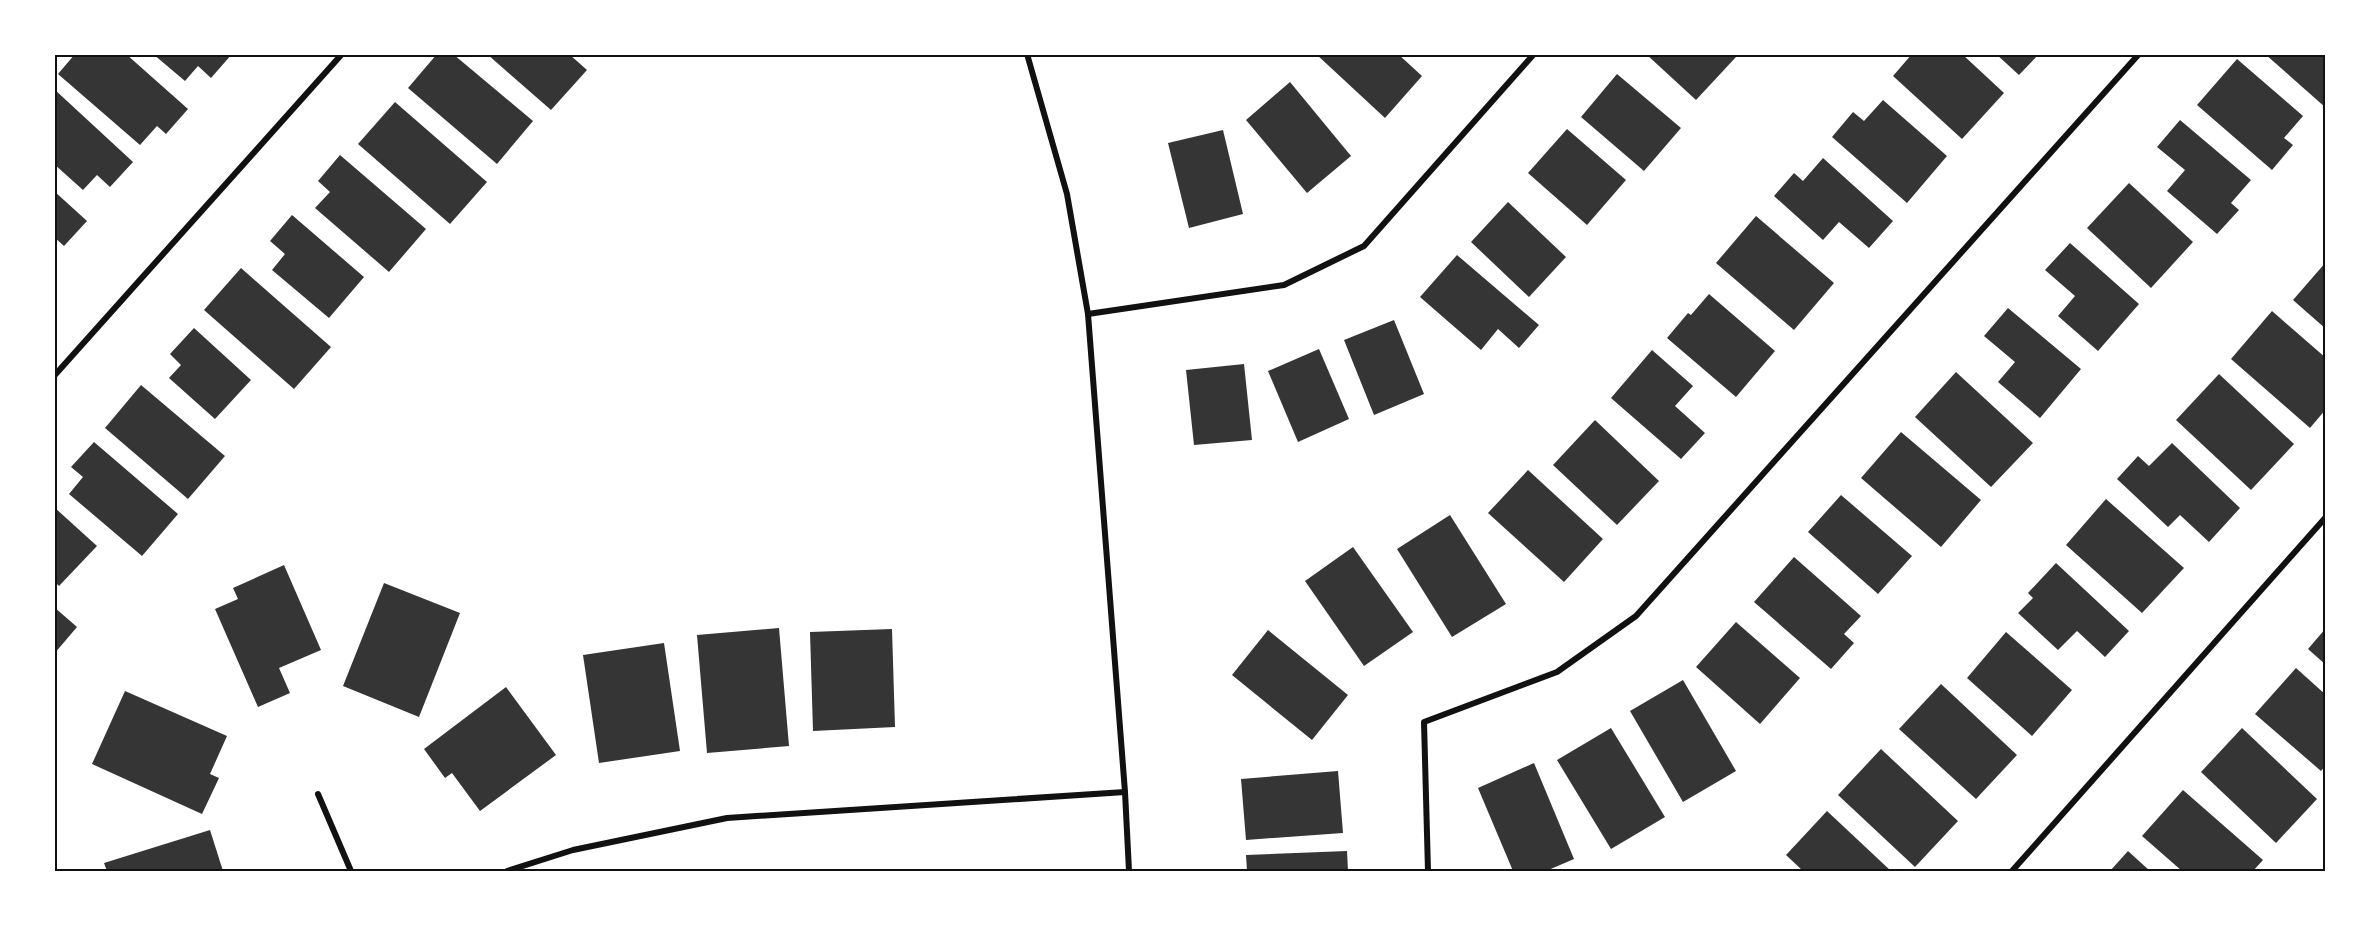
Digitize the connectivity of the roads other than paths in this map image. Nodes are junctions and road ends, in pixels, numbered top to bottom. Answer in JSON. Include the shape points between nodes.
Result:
{"nodes":[{"id":1,"x":342,"y":54,"type":"edge"},
{"id":2,"x":1027,"y":54,"type":"edge"},
{"id":3,"x":1534,"y":54,"type":"edge"},
{"id":4,"x":2139,"y":54,"type":"edge"},
{"id":5,"x":1088,"y":314,"type":"junction"},
{"id":6,"x":54,"y":376,"type":"edge"},
{"id":7,"x":2326,"y":517,"type":"edge"},
{"id":8,"x":1125,"y":792,"type":"junction"},
{"id":9,"x":318,"y":794,"type":"dead end"},
{"id":10,"x":351,"y":871,"type":"edge"},
{"id":11,"x":507,"y":871,"type":"edge"},
{"id":12,"x":1128,"y":871,"type":"edge"},
{"id":13,"x":1428,"y":871,"type":"edge"},
{"id":14,"x":2012,"y":871,"type":"edge"}],
"edges":[{"from":1,"to":6,"type":"street"},
{"from":2,"to":5,"type":"street","via":[[1066,194]]},
{"from":3,"to":5,"type":"street","via":[[1364,246],[1284,285]]},
{"from":4,"to":13,"type":"street","via":[[1636,616],[1557,672],[1424,722]]},
{"from":5,"to":8,"type":"street"},
{"from":7,"to":14,"type":"street"},
{"from":8,"to":11,"type":"street","via":[[727,818],[573,850]]},
{"from":8,"to":12,"type":"street"},
{"from":9,"to":10,"type":"street"}]}
